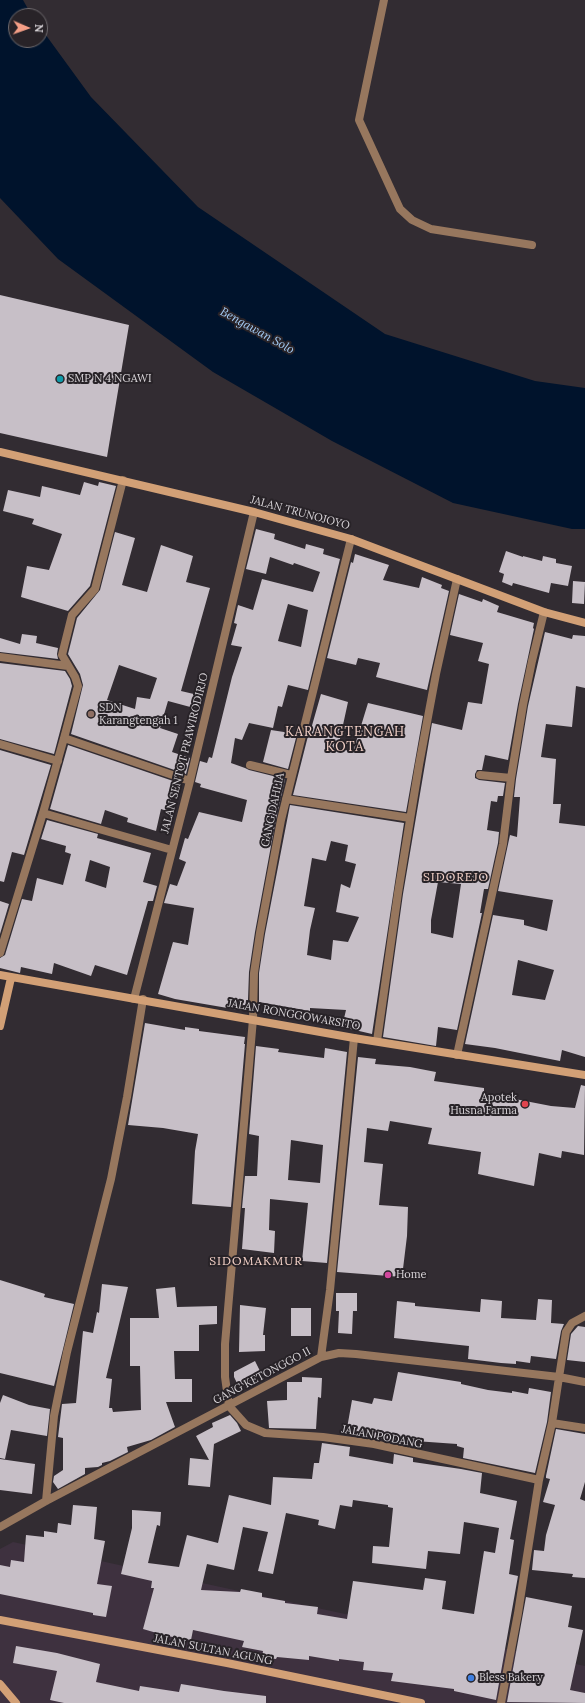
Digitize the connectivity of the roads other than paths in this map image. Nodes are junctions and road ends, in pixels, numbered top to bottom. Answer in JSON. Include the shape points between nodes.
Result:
{"nodes":[{"id":1,"x":384,"y":0,"type":"edge"},
{"id":2,"x":532,"y":245,"type":"dead end"},
{"id":3,"x":0,"y":452,"type":"edge"},
{"id":4,"x":123,"y":480,"type":"junction"},
{"id":5,"x":254,"y":512,"type":"junction"},
{"id":6,"x":351,"y":539,"type":"junction"},
{"id":7,"x":457,"y":579,"type":"junction"},
{"id":8,"x":544,"y":612,"type":"junction"},
{"id":9,"x":585,"y":623,"type":"edge"},
{"id":10,"x":0,"y":657,"type":"edge"},
{"id":11,"x":68,"y":666,"type":"junction"},
{"id":12,"x":64,"y":738,"type":"junction"},
{"id":13,"x":0,"y":744,"type":"edge"},
{"id":14,"x":58,"y":761,"type":"junction"},
{"id":15,"x":250,"y":765,"type":"dead end"},
{"id":16,"x":291,"y":775,"type":"junction"},
{"id":17,"x":480,"y":776,"type":"dead end"},
{"id":18,"x":510,"y":778,"type":"junction"},
{"id":19,"x":190,"y":781,"type":"junction"},
{"id":20,"x":286,"y":799,"type":"junction"},
{"id":21,"x":43,"y":813,"type":"junction"},
{"id":22,"x":410,"y":818,"type":"junction"},
{"id":23,"x":172,"y":850,"type":"junction"},
{"id":24,"x":0,"y":953,"type":"edge"},
{"id":25,"x":0,"y":975,"type":"edge"},
{"id":26,"x":11,"y":978,"type":"junction"},
{"id":27,"x":134,"y":999,"type":"junction"},
{"id":28,"x":142,"y":999,"type":"junction"},
{"id":29,"x":252,"y":1019,"type":"junction"},
{"id":30,"x":0,"y":1026,"type":"edge"},
{"id":31,"x":354,"y":1038,"type":"junction"},
{"id":32,"x":377,"y":1041,"type":"junction"},
{"id":33,"x":457,"y":1055,"type":"junction"},
{"id":34,"x":585,"y":1075,"type":"edge"},
{"id":35,"x":585,"y":1316,"type":"edge"},
{"id":36,"x":321,"y":1357,"type":"junction"},
{"id":37,"x":559,"y":1377,"type":"junction"},
{"id":38,"x":585,"y":1382,"type":"edge"},
{"id":39,"x":229,"y":1406,"type":"junction"},
{"id":40,"x":552,"y":1423,"type":"junction"},
{"id":41,"x":585,"y":1428,"type":"edge"},
{"id":42,"x":539,"y":1480,"type":"junction"},
{"id":43,"x":46,"y":1501,"type":"junction"},
{"id":44,"x":0,"y":1527,"type":"edge"},
{"id":45,"x":0,"y":1620,"type":"edge"},
{"id":46,"x":0,"y":1684,"type":"edge"},
{"id":47,"x":16,"y":1703,"type":"edge"},
{"id":48,"x":421,"y":1703,"type":"edge"},
{"id":49,"x":502,"y":1703,"type":"edge"}],
"edges":[{"from":1,"to":2,"type":"street","via":[[359,120],[400,209],[412,220],[431,229]]},
{"from":3,"to":4,"type":"main road","name":"JALAN TRUNOJOYO"},
{"from":4,"to":5,"type":"main road","name":"JALAN TRUNOJOYO"},
{"from":4,"to":11,"type":"street","via":[[95,589],[72,615],[62,655]]},
{"from":5,"to":6,"type":"main road","name":"JALAN TRUNOJOYO"},
{"from":5,"to":19,"type":"street","name":"JALAN SENTOT PRAWIRODIRJO"},
{"from":6,"to":7,"type":"main road","name":"JALAN TRUNOJOYO"},
{"from":6,"to":16,"type":"street","name":"GANG DAHLIA"},
{"from":7,"to":8,"type":"main road","name":"JALAN TRUNOJOYO"},
{"from":7,"to":22,"type":"street","via":[[433,689]]},
{"from":8,"to":9,"type":"main road","name":"JALAN TRUNOJOYO"},
{"from":8,"to":18,"type":"street","via":[[524,698]]},
{"from":10,"to":11,"type":"street"},
{"from":11,"to":12,"type":"street","via":[[78,686]]},
{"from":12,"to":14,"type":"street"},
{"from":12,"to":19,"type":"street"},
{"from":13,"to":14,"type":"street"},
{"from":14,"to":21,"type":"street"},
{"from":15,"to":16,"type":"street"},
{"from":16,"to":20,"type":"street","name":"GANG DAHLIA"},
{"from":17,"to":18,"type":"street"},
{"from":18,"to":33,"type":"street","via":[[503,844]]},
{"from":19,"to":23,"type":"street","name":"JALAN SENTOT PRAWIRODIRJO"},
{"from":20,"to":22,"type":"street"},
{"from":20,"to":29,"type":"street","name":"GANG DAHLIA","via":[[260,933],[254,973]]},
{"from":21,"to":23,"type":"street"},
{"from":21,"to":24,"type":"street"},
{"from":22,"to":32,"type":"street"},
{"from":23,"to":27,"type":"street","name":"JALAN SENTOT PRAWIRODIRJO"},
{"from":25,"to":26,"type":"main road","name":"JALAN RONGGOWARSITO"},
{"from":26,"to":27,"type":"main road","name":"JALAN RONGGOWARSITO"},
{"from":26,"to":30,"type":"main road"},
{"from":27,"to":28,"type":"main road","name":"JALAN RONGGOWARSITO"},
{"from":28,"to":29,"type":"main road","name":"JALAN RONGGOWARSITO"},
{"from":28,"to":43,"type":"street","via":[[112,1179],[67,1352],[54,1416]]},
{"from":29,"to":31,"type":"main road","name":"JALAN RONGGOWARSITO"},
{"from":29,"to":39,"type":"street","name":"GANG DAHLIA","via":[[225,1344],[225,1377]]},
{"from":31,"to":32,"type":"main road","name":"JALAN RONGGOWARSITO"},
{"from":31,"to":36,"type":"street","via":[[330,1290]]},
{"from":32,"to":33,"type":"main road","name":"JALAN RONGGOWARSITO"},
{"from":33,"to":34,"type":"main road","name":"JALAN RONGGOWARSITO"},
{"from":35,"to":37,"type":"street","via":[[572,1323],[566,1332]]},
{"from":36,"to":37,"type":"street","name":"GANG KETONGGO II","via":[[338,1353],[356,1354]]},
{"from":36,"to":39,"type":"street","name":"GANG KETONGGO II"},
{"from":37,"to":38,"type":"street","name":"GANG KETONGGO II"},
{"from":37,"to":40,"type":"street"},
{"from":39,"to":42,"type":"street","name":"JALAN PODANG","via":[[246,1425],[265,1433],[374,1444]]},
{"from":39,"to":43,"type":"street","name":"GANG KETONGGO II"},
{"from":40,"to":41,"type":"street"},
{"from":40,"to":42,"type":"street"},
{"from":42,"to":49,"type":"street"},
{"from":43,"to":44,"type":"street","name":"GANG KETONGGO II"},
{"from":45,"to":48,"type":"main road","name":"JALAN SULTAN AGUNG"},
{"from":46,"to":47,"type":"main road"}]}
